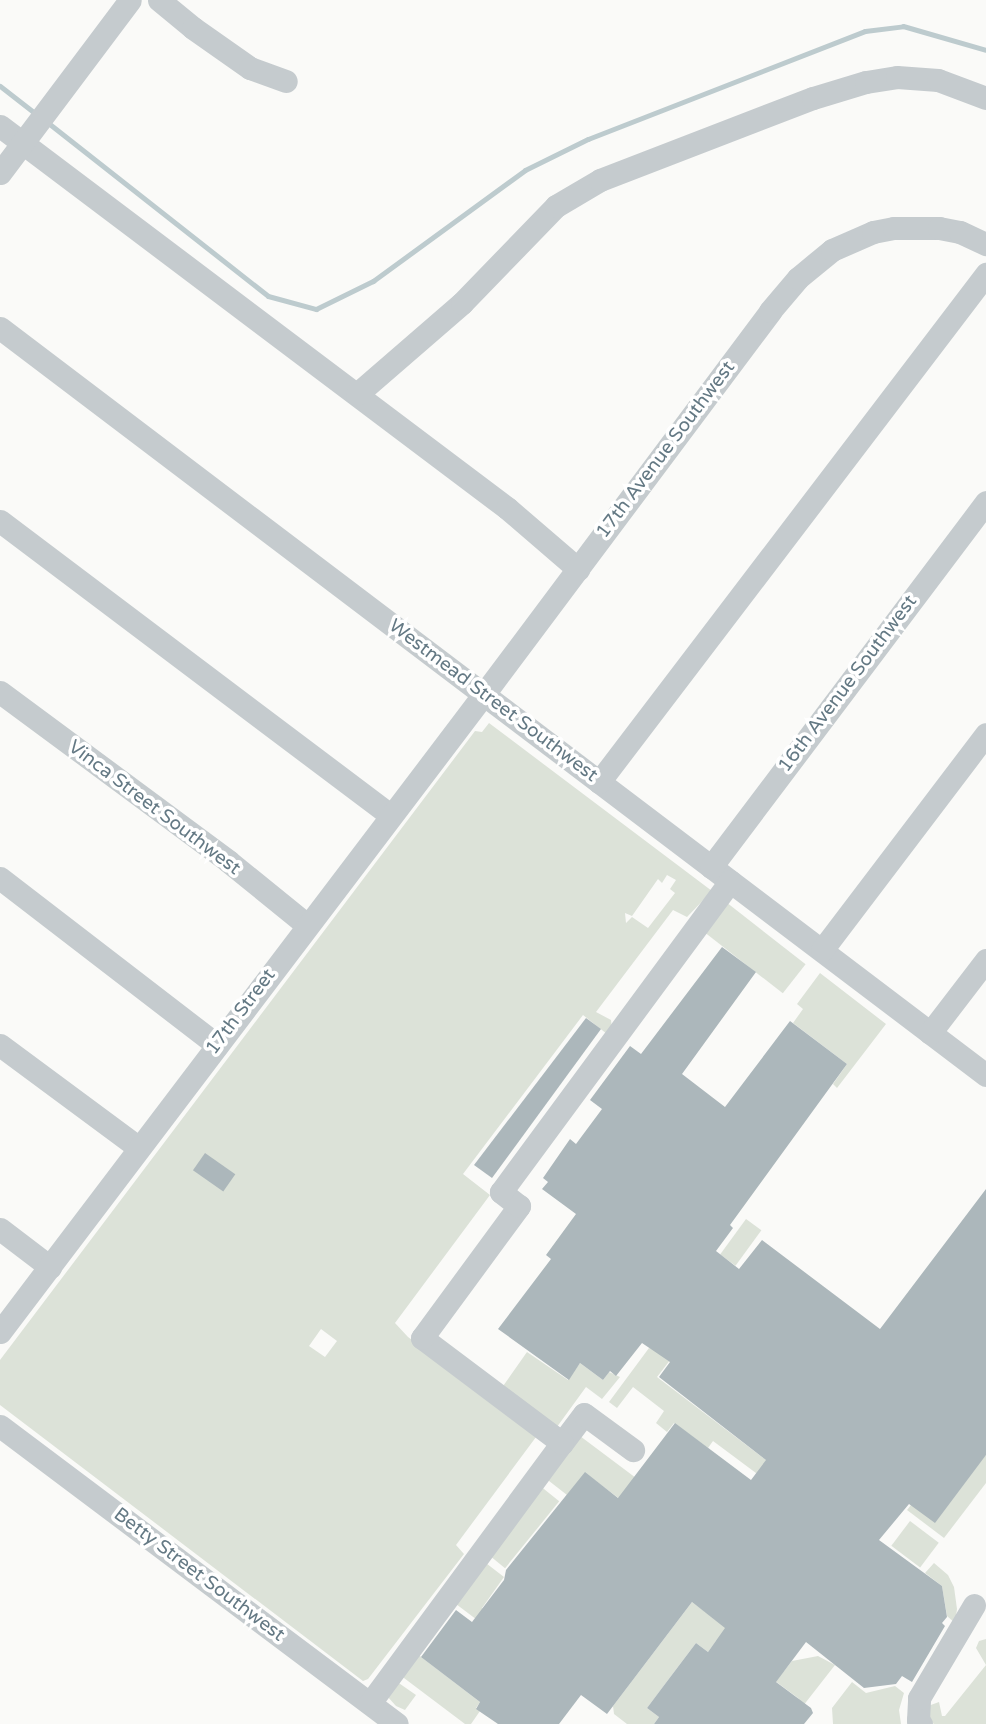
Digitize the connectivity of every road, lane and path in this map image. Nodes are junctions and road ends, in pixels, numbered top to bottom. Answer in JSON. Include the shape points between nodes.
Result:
{"nodes":[{"id":1,"x":130,"y":0,"type":"edge"},
{"id":2,"x":159,"y":0,"type":"edge"},
{"id":3,"x":286,"y":81,"type":"dead end"},
{"id":4,"x":986,"y":98,"type":"edge"},
{"id":5,"x":0,"y":127,"type":"edge"},
{"id":6,"x":26,"y":140,"type":"junction"},
{"id":7,"x":0,"y":173,"type":"edge"},
{"id":8,"x":986,"y":244,"type":"edge"},
{"id":9,"x":986,"y":274,"type":"edge"},
{"id":10,"x":0,"y":328,"type":"edge"},
{"id":11,"x":357,"y":394,"type":"junction"},
{"id":12,"x":986,"y":502,"type":"edge"},
{"id":13,"x":0,"y":521,"type":"edge"},
{"id":14,"x":578,"y":569,"type":"junction"},
{"id":15,"x":0,"y":692,"type":"edge"},
{"id":16,"x":484,"y":694,"type":"junction"},
{"id":17,"x":986,"y":734,"type":"edge"},
{"id":18,"x":599,"y":782,"type":"junction"},
{"id":19,"x":390,"y":814,"type":"junction"},
{"id":20,"x":711,"y":867,"type":"junction"},
{"id":21,"x":0,"y":878,"type":"edge"},
{"id":22,"x":730,"y":881,"type":"junction"},
{"id":23,"x":307,"y":925,"type":"junction"},
{"id":24,"x":822,"y":950,"type":"junction"},
{"id":25,"x":986,"y":960,"type":"edge"},
{"id":26,"x":930,"y":1033,"type":"junction"},
{"id":27,"x":0,"y":1045,"type":"edge"},
{"id":28,"x":217,"y":1045,"type":"junction"},
{"id":29,"x":986,"y":1075,"type":"edge"},
{"id":30,"x":139,"y":1148,"type":"junction"},
{"id":31,"x":0,"y":1229,"type":"edge"},
{"id":32,"x":50,"y":1268,"type":"junction"},
{"id":33,"x":0,"y":1332,"type":"edge"},
{"id":34,"x":0,"y":1426,"type":"edge"},
{"id":35,"x":562,"y":1443,"type":"junction"},
{"id":36,"x":633,"y":1450,"type":"dead end"},
{"id":37,"x":976,"y":1606,"type":"edge"},
{"id":38,"x":370,"y":1703,"type":"junction"},
{"id":39,"x":397,"y":1724,"type":"edge"},
{"id":40,"x":921,"y":1724,"type":"edge"}],
"edges":[{"from":1,"to":6,"type":"street"},
{"from":2,"to":3,"type":"street","via":[[250,68]]},
{"from":4,"to":11,"type":"street","via":[[938,80],[897,77],[866,82],[600,180],[556,206],[462,303]]},
{"from":5,"to":6,"type":"street"},
{"from":6,"to":7,"type":"street"},
{"from":6,"to":11,"type":"street"},
{"from":8,"to":14,"type":"street","name":"17th Avenue Southwest","via":[[939,228],[894,228],[832,250],[798,278],[769,311]]},
{"from":9,"to":18,"type":"street"},
{"from":10,"to":16,"type":"street","name":"Westmead Street Southwest"},
{"from":11,"to":14,"type":"street","via":[[507,508]]},
{"from":12,"to":20,"type":"street","name":"16th Avenue Southwest"},
{"from":13,"to":19,"type":"street"},
{"from":14,"to":16,"type":"street","name":"17th Avenue Southwest"},
{"from":15,"to":23,"type":"street","name":"Vinca Street Southwest"},
{"from":16,"to":18,"type":"street","name":"Westmead Street Southwest"},
{"from":16,"to":19,"type":"street","name":"17th Street"},
{"from":17,"to":24,"type":"street"},
{"from":18,"to":20,"type":"street","name":"Westmead Street Southwest"},
{"from":19,"to":23,"type":"street","name":"17th Street"},
{"from":20,"to":22,"type":"street","name":"Westmead Street Southwest"},
{"from":21,"to":28,"type":"street"},
{"from":22,"to":24,"type":"street","name":"Westmead Street Southwest"},
{"from":22,"to":35,"type":"street","via":[[501,1192],[519,1206],[422,1338]]},
{"from":23,"to":28,"type":"street","name":"17th Street"},
{"from":24,"to":26,"type":"street","name":"Westmead Street Southwest"},
{"from":25,"to":26,"type":"street"},
{"from":26,"to":29,"type":"street","name":"Westmead Street Southwest"},
{"from":27,"to":30,"type":"street"},
{"from":28,"to":30,"type":"street","name":"17th Street"},
{"from":30,"to":32,"type":"street","name":"17th Street"},
{"from":31,"to":32,"type":"street"},
{"from":32,"to":33,"type":"street","name":"17th Street"},
{"from":34,"to":38,"type":"street","name":"Betty Street Southwest"},
{"from":35,"to":36,"type":"street","via":[[584,1414]]},
{"from":35,"to":38,"type":"street"},
{"from":37,"to":40,"type":"street","via":[[919,1699]]},
{"from":38,"to":39,"type":"street","name":"Betty Street Southwest"}]}
